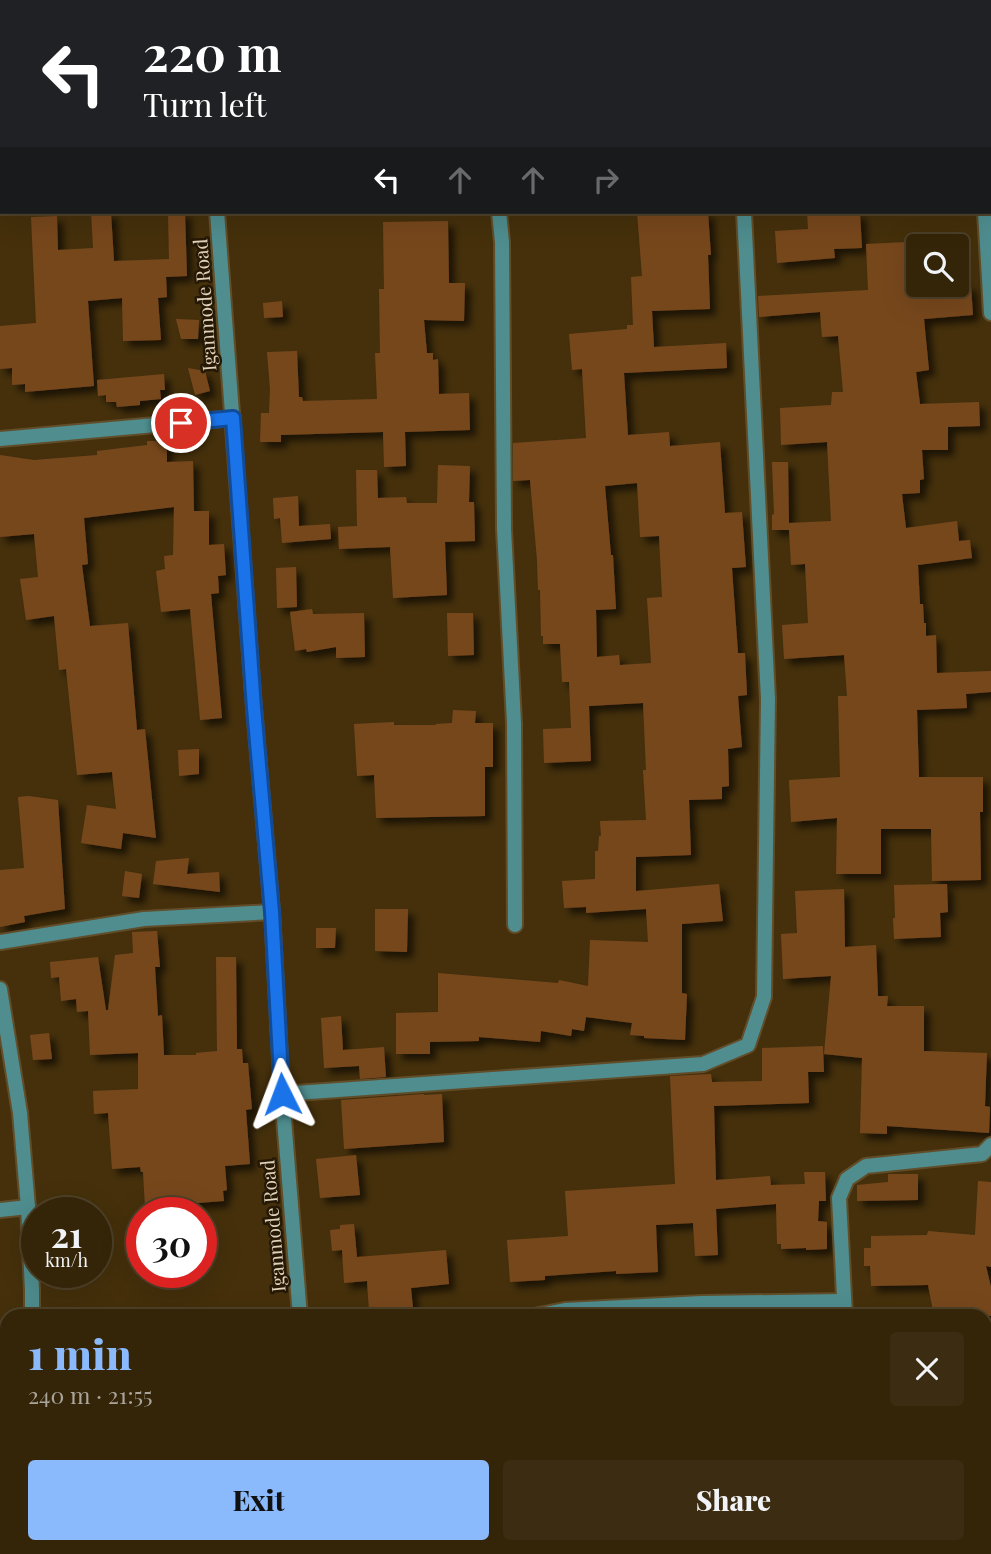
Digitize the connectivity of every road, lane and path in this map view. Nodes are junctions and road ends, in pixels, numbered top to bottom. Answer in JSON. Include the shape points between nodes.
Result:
{"nodes":[{"id":1,"x":217,"y":214,"type":"edge"},
{"id":2,"x":499,"y":214,"type":"edge"},
{"id":3,"x":744,"y":214,"type":"edge"},
{"id":4,"x":985,"y":214,"type":"edge"},
{"id":5,"x":991,"y":313,"type":"edge"},
{"id":6,"x":233,"y":418,"type":"junction"},
{"id":7,"x":0,"y":439,"type":"edge"},
{"id":8,"x":272,"y":912,"type":"junction"},
{"id":9,"x":515,"y":925,"type":"dead end"},
{"id":10,"x":0,"y":942,"type":"edge"},
{"id":11,"x":0,"y":989,"type":"edge"},
{"id":12,"x":282,"y":1094,"type":"junction"},
{"id":13,"x":991,"y":1145,"type":"edge"},
{"id":14,"x":27,"y":1197,"type":"edge"},
{"id":15,"x":21,"y":1208,"type":"edge"},
{"id":16,"x":0,"y":1210,"type":"edge"},
{"id":17,"x":32,"y":1288,"type":"edge"},
{"id":18,"x":32,"y":1309,"type":"edge"},
{"id":19,"x":299,"y":1309,"type":"edge"},
{"id":20,"x":628,"y":1309,"type":"edge"},
{"id":21,"x":844,"y":1309,"type":"edge"}],
"edges":[{"from":1,"to":6,"type":"street","name":"Iganmode Road"},
{"from":2,"to":9,"type":"street"},
{"from":3,"to":12,"type":"street","via":[[768,699],[764,997],[748,1045],[703,1064]]},
{"from":4,"to":5,"type":"street"},
{"from":6,"to":7,"type":"street"},
{"from":6,"to":8,"type":"street","name":"Iganmode Road"},
{"from":8,"to":10,"type":"street","via":[[144,919]]},
{"from":8,"to":12,"type":"street","name":"Iganmode Road"},
{"from":11,"to":14,"type":"street","via":[[20,1113]]},
{"from":12,"to":19,"type":"street","name":"Iganmode Road"},
{"from":13,"to":21,"type":"street","via":[[982,1154],[866,1166],[847,1179],[839,1198]]},
{"from":15,"to":16,"type":"street"},
{"from":17,"to":18,"type":"street"},
{"from":20,"to":21,"type":"street","via":[[702,1303]]}]}
